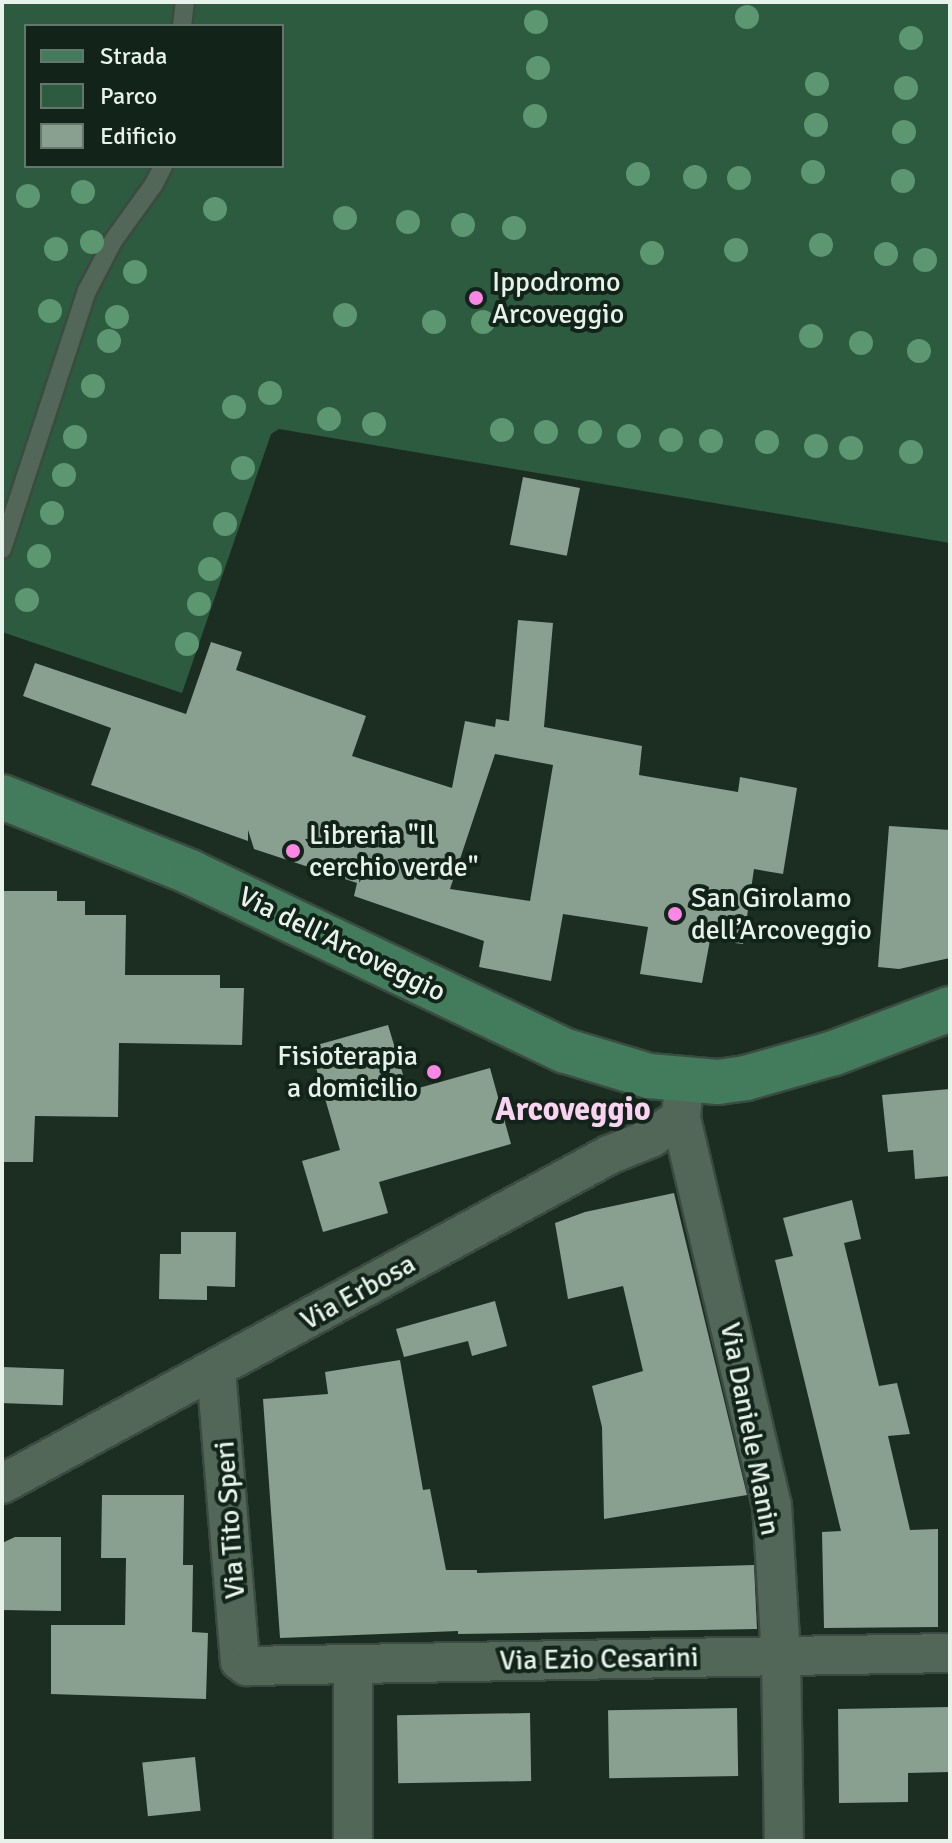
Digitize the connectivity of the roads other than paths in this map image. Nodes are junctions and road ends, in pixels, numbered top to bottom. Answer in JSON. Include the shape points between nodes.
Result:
{"nodes":[{"id":1,"x":185,"y":2,"type":"edge"},
{"id":2,"x":182,"y":24,"type":"edge"},
{"id":3,"x":162,"y":168,"type":"edge"},
{"id":4,"x":2,"y":549,"type":"edge"},
{"id":5,"x":2,"y":797,"type":"edge"},
{"id":6,"x":950,"y":1009,"type":"edge"},
{"id":7,"x":683,"y":1099,"type":"junction"},
{"id":8,"x":216,"y":1370,"type":"junction"},
{"id":9,"x":2,"y":1484,"type":"edge"},
{"id":10,"x":950,"y":1653,"type":"edge"},
{"id":11,"x":781,"y":1656,"type":"junction"},
{"id":12,"x":353,"y":1664,"type":"junction"},
{"id":13,"x":247,"y":1666,"type":"joint"},
{"id":14,"x":353,"y":1841,"type":"edge"},
{"id":15,"x":784,"y":1841,"type":"edge"}],
"edges":[{"from":1,"to":2,"type":"lane"},
{"from":3,"to":4,"type":"lane","via":[[87,291]]},
{"from":5,"to":7,"type":"street","name":"Via dell'Arcoveggio","via":[[190,872],[566,1051],[649,1076]]},
{"from":6,"to":7,"type":"street","name":"Via dell'Arcoveggio","via":[[834,1053]]},
{"from":7,"to":8,"type":"street","name":"Via Erbosa","via":[[651,1138],[609,1155]]},
{"from":7,"to":11,"type":"street","name":"Via Daniele Manin","via":[[772,1505]]},
{"from":8,"to":9,"type":"street","name":"Via Erbosa"},
{"from":8,"to":13,"type":"street","name":"Via Tito Speri","via":[[240,1661]]},
{"from":10,"to":11,"type":"street","name":"Via Ezio Cesarini"},
{"from":11,"to":12,"type":"street","name":"Via Ezio Cesarini"},
{"from":11,"to":15,"type":"street","name":"Via Daniele Manin"},
{"from":12,"to":13,"type":"street","name":"Via Ezio Cesarini"},
{"from":12,"to":14,"type":"street"}]}
